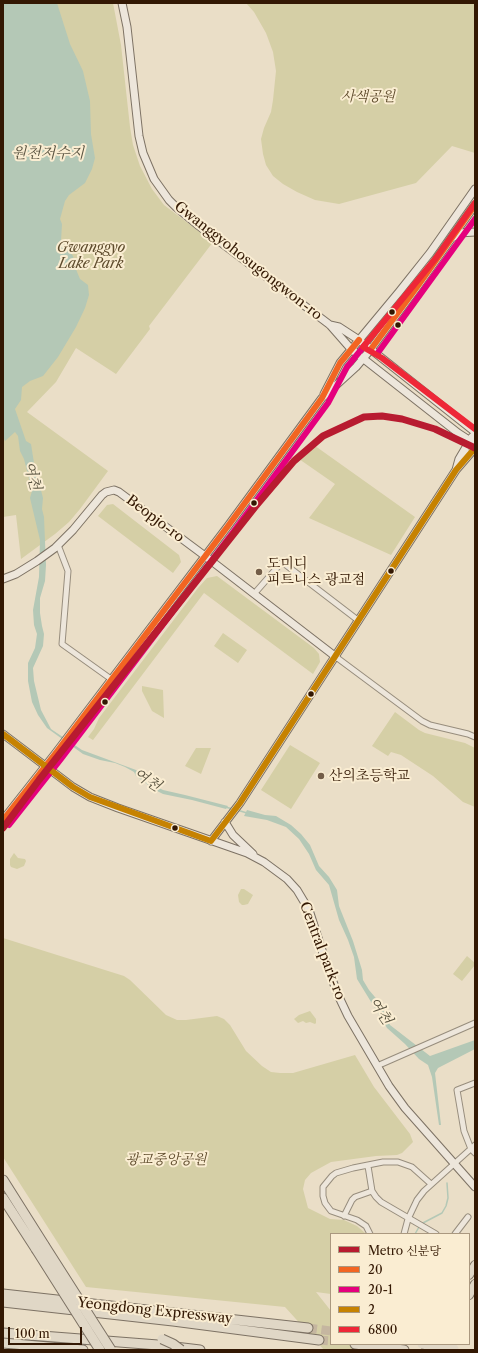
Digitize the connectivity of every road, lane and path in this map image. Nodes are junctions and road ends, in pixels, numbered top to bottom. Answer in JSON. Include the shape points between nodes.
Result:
{"nodes":[{"id":1,"x":122,"y":3,"type":"edge"},
{"id":2,"x":475,"y":189,"type":"edge"},
{"id":3,"x":475,"y":205,"type":"edge"},
{"id":4,"x":475,"y":232,"type":"edge"},
{"id":5,"x":452,"y":238,"type":"junction"},
{"id":6,"x":330,"y":325,"type":"junction"},
{"id":7,"x":359,"y":340,"type":"junction"},
{"id":8,"x":352,"y":349,"type":"junction"},
{"id":9,"x":371,"y":349,"type":"junction"},
{"id":10,"x":364,"y":358,"type":"junction"},
{"id":11,"x":322,"y":398,"type":"junction"},
{"id":12,"x":475,"y":432,"type":"edge"},
{"id":13,"x":473,"y":442,"type":"edge"},
{"id":14,"x":475,"y":448,"type":"edge"},
{"id":15,"x":456,"y":470,"type":"junction"},
{"id":16,"x":57,"y":546,"type":"junction"},
{"id":17,"x":205,"y":556,"type":"junction"},
{"id":18,"x":3,"y":579,"type":"edge"},
{"id":19,"x":254,"y":594,"type":"junction"},
{"id":20,"x":359,"y":621,"type":"junction"},
{"id":21,"x":336,"y":657,"type":"junction"},
{"id":22,"x":111,"y":679,"type":"junction"},
{"id":23,"x":3,"y":734,"type":"edge"},
{"id":24,"x":475,"y":738,"type":"edge"},
{"id":25,"x":45,"y":765,"type":"junction"},
{"id":26,"x":3,"y":820,"type":"edge"},
{"id":27,"x":225,"y":822,"type":"junction"},
{"id":28,"x":211,"y":841,"type":"junction"},
{"id":29,"x":258,"y":858,"type":"junction"},
{"id":30,"x":475,"y":1023,"type":"edge"},
{"id":31,"x":377,"y":1066,"type":"junction"},
{"id":32,"x":475,"y":1083,"type":"edge"},
{"id":33,"x":473,"y":1147,"type":"edge"},
{"id":34,"x":475,"y":1153,"type":"edge"},
{"id":35,"x":453,"y":1164,"type":"junction"},
{"id":36,"x":368,"y":1166,"type":"junction"},
{"id":37,"x":3,"y":1180,"type":"edge"},
{"id":38,"x":431,"y":1184,"type":"junction"},
{"id":39,"x":475,"y":1187,"type":"edge"},
{"id":40,"x":372,"y":1191,"type":"junction"},
{"id":41,"x":3,"y":1198,"type":"edge"},
{"id":42,"x":344,"y":1216,"type":"junction"},
{"id":43,"x":468,"y":1217,"type":"dead end"},
{"id":44,"x":408,"y":1219,"type":"junction"},
{"id":45,"x":370,"y":1233,"type":"edge"},
{"id":46,"x":404,"y":1233,"type":"edge"},
{"id":47,"x":434,"y":1233,"type":"edge"},
{"id":48,"x":456,"y":1233,"type":"edge"},
{"id":49,"x":40,"y":1247,"type":"junction"},
{"id":50,"x":475,"y":1284,"type":"edge"},
{"id":51,"x":470,"y":1293,"type":"edge"},
{"id":52,"x":3,"y":1294,"type":"edge"},
{"id":53,"x":3,"y":1302,"type":"edge"},
{"id":54,"x":308,"y":1328,"type":"tunnel mouth"},
{"id":55,"x":3,"y":1332,"type":"edge"},
{"id":56,"x":319,"y":1340,"type":"tunnel mouth"},
{"id":57,"x":3,"y":1343,"type":"edge"},
{"id":58,"x":363,"y":1345,"type":"edge"},
{"id":59,"x":429,"y":1345,"type":"edge"},
{"id":60,"x":178,"y":1348,"type":"edge"},
{"id":61,"x":457,"y":1349,"type":"edge"},
{"id":62,"x":83,"y":1350,"type":"edge"},
{"id":63,"x":100,"y":1350,"type":"edge"},
{"id":64,"x":111,"y":1350,"type":"edge"},
{"id":65,"x":200,"y":1350,"type":"edge"},
{"id":66,"x":404,"y":1350,"type":"edge"}],
"edges":[{"from":1,"to":6,"type":"street","name":"Gwanggyohosugongwon-ro","via":[[139,136],[157,184],[185,215]]},
{"from":2,"to":7,"type":"street","via":[[430,253]]},
{"from":3,"to":5,"type":"street"},
{"from":4,"to":5,"type":"street","via":[[459,233]]},
{"from":5,"to":9,"type":"street"},
{"from":6,"to":7,"type":"street"},
{"from":6,"to":8,"type":"street","name":"Gwanggyohosugongwon-ro"},
{"from":7,"to":8,"type":"street"},
{"from":7,"to":9,"type":"street"},
{"from":8,"to":10,"type":"street","name":"Gwanggyohosugongwon-ro"},
{"from":8,"to":11,"type":"street","via":[[340,363]]},
{"from":9,"to":10,"type":"street"},
{"from":9,"to":12,"type":"street"},
{"from":10,"to":11,"type":"street"},
{"from":10,"to":13,"type":"street","name":"Gwanggyohosugongwon-ro","via":[[458,433]]},
{"from":11,"to":17,"type":"street"},
{"from":12,"to":13,"type":"street"},
{"from":13,"to":15,"type":"street","via":[[459,459]]},
{"from":14,"to":15,"type":"street"},
{"from":15,"to":20,"type":"street"},
{"from":16,"to":17,"type":"street","name":"Beopjo-ro","via":[[102,495],[114,490]]},
{"from":16,"to":18,"type":"street","via":[[25,569]]},
{"from":16,"to":22,"type":"street","via":[[68,571],[62,644]]},
{"from":17,"to":19,"type":"street"},
{"from":17,"to":22,"type":"street"},
{"from":19,"to":20,"type":"street","via":[[282,562]]},
{"from":19,"to":21,"type":"street"},
{"from":20,"to":21,"type":"street"},
{"from":21,"to":24,"type":"street","via":[[422,721]]},
{"from":21,"to":27,"type":"street"},
{"from":22,"to":25,"type":"street"},
{"from":23,"to":25,"type":"street","name":"Central park-ro"},
{"from":25,"to":26,"type":"street"},
{"from":25,"to":28,"type":"street","name":"Central park-ro","via":[[73,787],[96,800]]},
{"from":27,"to":28,"type":"street"},
{"from":27,"to":29,"type":"street","via":[[233,835]]},
{"from":28,"to":29,"type":"street","name":"Central park-ro"},
{"from":29,"to":31,"type":"street","name":"Central park-ro","via":[[287,879],[306,904],[339,997]]},
{"from":30,"to":31,"type":"street"},
{"from":31,"to":35,"type":"street","name":"Central park-ro","via":[[406,1108]]},
{"from":32,"to":33,"type":"street","via":[[457,1090],[464,1131]]},
{"from":33,"to":34,"type":"street"},
{"from":33,"to":35,"type":"street"},
{"from":35,"to":38,"type":"street"},
{"from":35,"to":39,"type":"street","name":"Central park-ro"},
{"from":36,"to":38,"type":"street","via":[[398,1162],[412,1167]]},
{"from":36,"to":40,"type":"street"},
{"from":36,"to":42,"type":"street","via":[[336,1173],[323,1187],[322,1196],[325,1204],[331,1211]]},
{"from":37,"to":49,"type":"highway"},
{"from":38,"to":44,"type":"street","via":[[417,1200]]},
{"from":40,"to":42,"type":"street","via":[[355,1197]]},
{"from":40,"to":44,"type":"street","via":[[381,1202]]},
{"from":41,"to":49,"type":"highway"},
{"from":42,"to":45,"type":"street","via":[[366,1226]]},
{"from":43,"to":48,"type":"street"},
{"from":44,"to":46,"type":"street"},
{"from":44,"to":47,"type":"street"},
{"from":49,"to":63,"type":"highway","bridge":true},
{"from":49,"to":64,"type":"highway","bridge":true},
{"from":50,"to":51,"type":"main road"},
{"from":52,"to":54,"type":"highway","name":"Yeongdong Expressway"},
{"from":53,"to":56,"type":"highway","name":"Yeongdong Expressway"},
{"from":55,"to":60,"type":"highway"},
{"from":55,"to":60,"type":"highway","bridge":true,"via":[[11,1329],[37,1330],[162,1339]]},
{"from":57,"to":62,"type":"highway"},
{"from":58,"to":66,"type":"highway"},
{"from":59,"to":61,"type":"highway","bridge":true},
{"from":60,"to":65,"type":"highway"}]}
